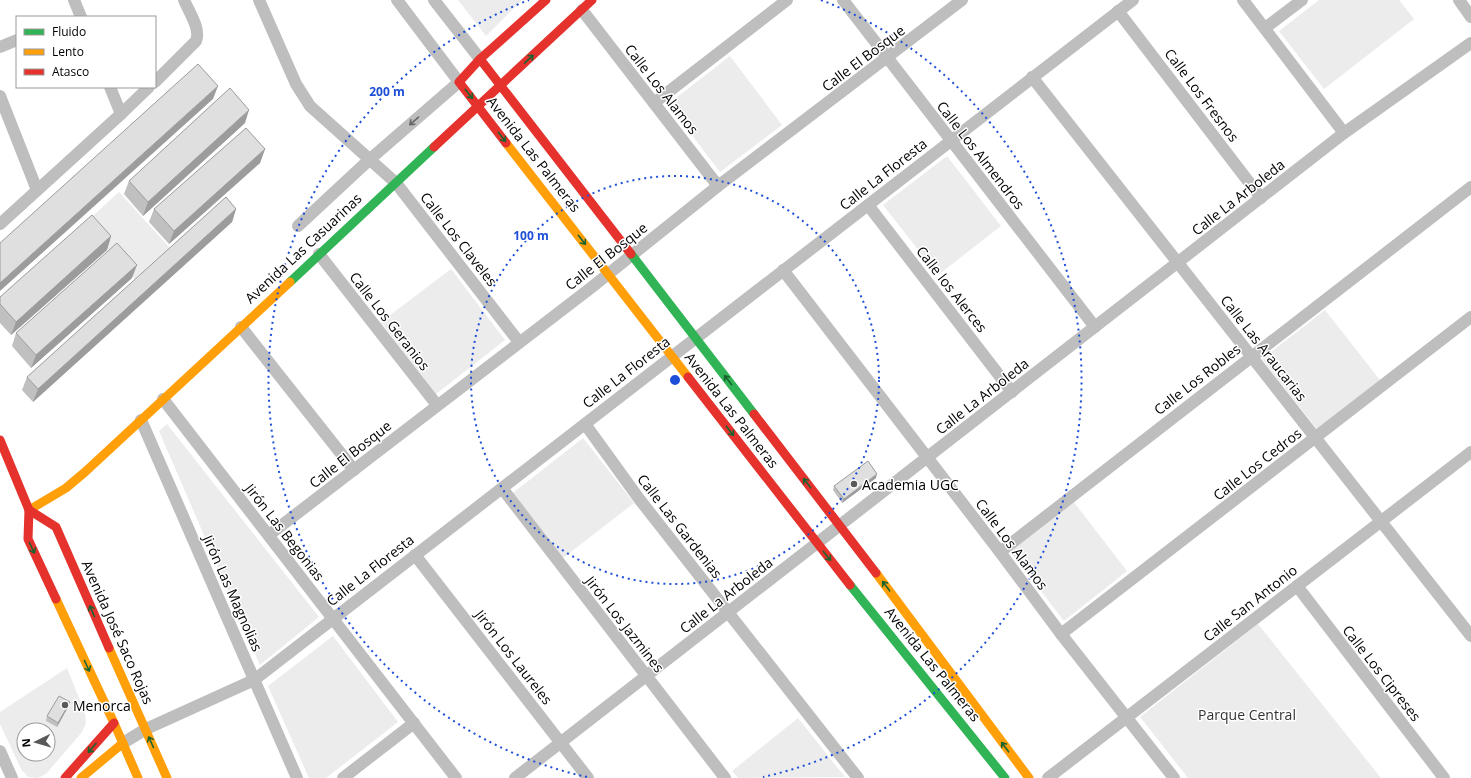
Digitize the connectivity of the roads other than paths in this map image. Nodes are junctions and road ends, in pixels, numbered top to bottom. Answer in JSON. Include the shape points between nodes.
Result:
{"nodes":[{"id":1,"x":74,"y":0,"type":"edge"},
{"id":2,"x":184,"y":0,"type":"edge"},
{"id":3,"x":259,"y":0,"type":"edge"},
{"id":4,"x":396,"y":0,"type":"edge"},
{"id":5,"x":434,"y":0,"type":"edge"},
{"id":6,"x":546,"y":0,"type":"edge"},
{"id":7,"x":592,"y":0,"type":"edge"},
{"id":8,"x":787,"y":0,"type":"edge"},
{"id":9,"x":843,"y":0,"type":"edge"},
{"id":10,"x":962,"y":0,"type":"edge"},
{"id":11,"x":1133,"y":0,"type":"edge"},
{"id":12,"x":1243,"y":0,"type":"edge"},
{"id":13,"x":1302,"y":0,"type":"edge"},
{"id":14,"x":1459,"y":0,"type":"edge"},
{"id":15,"x":582,"y":10,"type":"junction"},
{"id":16,"x":1118,"y":11,"type":"junction"},
{"id":17,"x":80,"y":16,"type":"edge"},
{"id":18,"x":1471,"y":17,"type":"edge"},
{"id":19,"x":1265,"y":28,"type":"junction"},
{"id":20,"x":16,"y":40,"type":"edge"},
{"id":21,"x":1471,"y":43,"type":"edge"},
{"id":22,"x":0,"y":47,"type":"edge"},
{"id":23,"x":887,"y":58,"type":"junction"},
{"id":24,"x":480,"y":59,"type":"junction"},
{"id":25,"x":1032,"y":78,"type":"junction"},
{"id":26,"x":156,"y":81,"type":"edge"},
{"id":27,"x":459,"y":82,"type":"junction"},
{"id":28,"x":500,"y":86,"type":"junction"},
{"id":29,"x":110,"y":88,"type":"edge"},
{"id":30,"x":149,"y":88,"type":"edge"},
{"id":31,"x":0,"y":96,"type":"edge"},
{"id":32,"x":654,"y":103,"type":"junction"},
{"id":33,"x":478,"y":106,"type":"junction"},
{"id":34,"x":121,"y":114,"type":"junction"},
{"id":35,"x":1344,"y":134,"type":"junction"},
{"id":36,"x":951,"y":140,"type":"junction"},
{"id":37,"x":369,"y":160,"type":"junction"},
{"id":38,"x":396,"y":183,"type":"junction"},
{"id":39,"x":718,"y":186,"type":"junction"},
{"id":40,"x":1471,"y":187,"type":"edge"},
{"id":41,"x":37,"y":190,"type":"junction"},
{"id":42,"x":1261,"y":198,"type":"junction"},
{"id":43,"x":868,"y":205,"type":"junction"},
{"id":44,"x":0,"y":224,"type":"edge"},
{"id":45,"x":298,"y":226,"type":"dead end"},
{"id":46,"x":319,"y":254,"type":"junction"},
{"id":47,"x":632,"y":255,"type":"junction"},
{"id":48,"x":1178,"y":263,"type":"junction"},
{"id":49,"x":783,"y":270,"type":"junction"},
{"id":50,"x":608,"y":274,"type":"junction"},
{"id":51,"x":1471,"y":317,"type":"edge"},
{"id":52,"x":241,"y":327,"type":"junction"},
{"id":53,"x":1095,"y":327,"type":"junction"},
{"id":54,"x":695,"y":338,"type":"junction"},
{"id":55,"x":519,"y":342,"type":"junction"},
{"id":56,"x":672,"y":356,"type":"junction"},
{"id":57,"x":1251,"y":356,"type":"junction"},
{"id":58,"x":1012,"y":392,"type":"junction"},
{"id":59,"x":163,"y":399,"type":"junction"},
{"id":60,"x":437,"y":405,"type":"junction"},
{"id":61,"x":141,"y":420,"type":"junction"},
{"id":62,"x":585,"y":424,"type":"junction"},
{"id":63,"x":1315,"y":438,"type":"junction"},
{"id":64,"x":0,"y":440,"type":"edge"},
{"id":65,"x":926,"y":458,"type":"junction"},
{"id":66,"x":1469,"y":459,"type":"edge"},
{"id":67,"x":354,"y":470,"type":"junction"},
{"id":68,"x":502,"y":488,"type":"junction"},
{"id":69,"x":29,"y":510,"type":"junction"},
{"id":70,"x":1381,"y":522,"type":"junction"},
{"id":71,"x":840,"y":525,"type":"junction"},
{"id":72,"x":269,"y":535,"type":"junction"},
{"id":73,"x":816,"y":544,"type":"junction"},
{"id":74,"x":1000,"y":552,"type":"junction"},
{"id":75,"x":415,"y":555,"type":"junction"},
{"id":76,"x":1297,"y":586,"type":"junction"},
{"id":77,"x":728,"y":612,"type":"junction"},
{"id":78,"x":333,"y":618,"type":"junction"},
{"id":79,"x":1060,"y":634,"type":"junction"},
{"id":80,"x":1471,"y":636,"type":"edge"},
{"id":81,"x":646,"y":676,"type":"junction"},
{"id":82,"x":254,"y":680,"type":"junction"},
{"id":83,"x":1126,"y":718,"type":"junction"},
{"id":84,"x":114,"y":723,"type":"junction"},
{"id":85,"x":414,"y":723,"type":"junction"},
{"id":86,"x":146,"y":729,"type":"junction"},
{"id":87,"x":561,"y":742,"type":"junction"},
{"id":88,"x":123,"y":743,"type":"junction"},
{"id":89,"x":0,"y":751,"type":"edge"},
{"id":90,"x":12,"y":778,"type":"edge"},
{"id":91,"x":65,"y":778,"type":"edge"},
{"id":92,"x":81,"y":778,"type":"edge"},
{"id":93,"x":138,"y":778,"type":"edge"},
{"id":94,"x":167,"y":778,"type":"edge"},
{"id":95,"x":297,"y":778,"type":"edge"},
{"id":96,"x":343,"y":778,"type":"edge"},
{"id":97,"x":456,"y":778,"type":"edge"},
{"id":98,"x":515,"y":778,"type":"edge"},
{"id":99,"x":588,"y":778,"type":"edge"},
{"id":100,"x":725,"y":778,"type":"edge"},
{"id":101,"x":858,"y":778,"type":"edge"},
{"id":102,"x":1005,"y":778,"type":"edge"},
{"id":103,"x":1029,"y":778,"type":"edge"},
{"id":104,"x":1048,"y":778,"type":"edge"},
{"id":105,"x":1174,"y":778,"type":"edge"},
{"id":106,"x":1444,"y":778,"type":"edge"}],
"edges":[{"from":1,"to":17,"type":"street"},
{"from":2,"to":26,"type":"street","via":[[199,36]]},
{"from":3,"to":37,"type":"street","name":"Calle Los Claveles","via":[[296,84],[310,106]]},
{"from":4,"to":27,"type":"street","name":"Avenida Las Palmeras"},
{"from":5,"to":24,"type":"street","name":"Avenida Las Palmeras"},
{"from":6,"to":24,"type":"street"},
{"from":7,"to":15,"type":"street","name":"Avenida Las Casuarinas"},
{"from":8,"to":32,"type":"street"},
{"from":9,"to":23,"type":"street","name":"Calle Los Almendros"},
{"from":10,"to":23,"type":"street","name":"Calle El Bosque"},
{"from":11,"to":16,"type":"street","name":"Calle La Floresta"},
{"from":12,"to":19,"type":"street"},
{"from":13,"to":19,"type":"street"},
{"from":14,"to":18,"type":"street"},
{"from":28,"to":15,"type":"street","name":"Avenida Las Casuarinas","one_way":true},
{"from":15,"to":32,"type":"street","name":"Calle Los Alamos"},
{"from":16,"to":25,"type":"street","name":"Calle La Floresta"},
{"from":16,"to":42,"type":"street","name":"Calle Los Fresnos"},
{"from":19,"to":35,"type":"street"},
{"from":20,"to":22,"type":"street"},
{"from":21,"to":35,"type":"street","name":"Calle La Arboleda"},
{"from":23,"to":36,"type":"street","name":"Calle Los Almendros"},
{"from":23,"to":39,"type":"street","name":"Calle El Bosque"},
{"from":24,"to":27,"type":"street"},
{"from":24,"to":28,"type":"street","name":"Avenida Las Palmeras"},
{"from":25,"to":36,"type":"street","name":"Calle La Floresta"},
{"from":25,"to":48,"type":"street","name":"Calle Las Araucarias"},
{"from":27,"to":33,"type":"street","name":"Avenida Las Palmeras","one_way":true},
{"from":27,"to":37,"type":"street","one_way":true},
{"from":28,"to":33,"type":"street","name":"Avenida Las Casuarinas"},
{"from":28,"to":47,"type":"street","name":"Avenida Las Palmeras"},
{"from":29,"to":34,"type":"street"},
{"from":30,"to":34,"type":"street"},
{"from":31,"to":41,"type":"street"},
{"from":32,"to":39,"type":"street","name":"Calle Los Alamos"},
{"from":33,"to":38,"type":"street","name":"Avenida Las Casuarinas"},
{"from":33,"to":50,"type":"street","name":"Avenida Las Palmeras","one_way":true},
{"from":34,"to":41,"type":"street"},
{"from":35,"to":42,"type":"street","name":"Calle La Arboleda"},
{"from":36,"to":43,"type":"street","name":"Calle La Floresta"},
{"from":36,"to":53,"type":"street","name":"Calle Los Almendros"},
{"from":37,"to":38,"type":"street","name":"Calle Los Claveles"},
{"from":37,"to":45,"type":"street"},
{"from":38,"to":46,"type":"street","name":"Avenida Las Casuarinas"},
{"from":38,"to":55,"type":"street","name":"Calle Los Claveles"},
{"from":39,"to":47,"type":"street","name":"Calle El Bosque"},
{"from":40,"to":57,"type":"street","name":"Calle Los Robles"},
{"from":41,"to":44,"type":"street"},
{"from":42,"to":48,"type":"street","name":"Calle La Arboleda"},
{"from":43,"to":49,"type":"street","name":"Calle La Floresta"},
{"from":43,"to":58,"type":"street","name":"Calle los Alerces"},
{"from":46,"to":52,"type":"street","name":"Avenida Las Casuarinas"},
{"from":46,"to":60,"type":"street","name":"Calle Los Geranios"},
{"from":47,"to":50,"type":"street","name":"Calle El Bosque"},
{"from":47,"to":54,"type":"street","name":"Avenida Las Palmeras"},
{"from":48,"to":53,"type":"street","name":"Calle La Arboleda"},
{"from":48,"to":57,"type":"street","name":"Calle Las Araucarias"},
{"from":49,"to":54,"type":"street","name":"Calle La Floresta"},
{"from":49,"to":65,"type":"street","name":"Calle Los Alamos"},
{"from":50,"to":55,"type":"street","name":"Calle El Bosque"},
{"from":50,"to":56,"type":"street","name":"Avenida Las Palmeras"},
{"from":51,"to":63,"type":"street","name":"Calle Los Cedros"},
{"from":52,"to":59,"type":"street","name":"Avenida Las Casuarinas"},
{"from":52,"to":67,"type":"street"},
{"from":53,"to":58,"type":"street","name":"Calle La Arboleda"},
{"from":54,"to":56,"type":"street","name":"Calle La Floresta"},
{"from":71,"to":54,"type":"street","name":"Avenida Las Palmeras","one_way":true},
{"from":55,"to":60,"type":"street","name":"Calle El Bosque"},
{"from":56,"to":62,"type":"street","name":"Calle La Floresta"},
{"from":56,"to":73,"type":"street","name":"Avenida Las Palmeras","one_way":true},
{"from":57,"to":63,"type":"street","name":"Calle Las Araucarias"},
{"from":57,"to":74,"type":"street","name":"Calle Los Robles"},
{"from":58,"to":65,"type":"street","name":"Calle La Arboleda"},
{"from":59,"to":61,"type":"street","name":"Avenida Las Casuarinas"},
{"from":59,"to":72,"type":"street","name":"Jirón Las Begonias"},
{"from":60,"to":67,"type":"street","name":"Calle El Bosque"},
{"from":61,"to":69,"type":"street","name":"Avenida Las Casuarinas","via":[[66,487]]},
{"from":61,"to":82,"type":"street","name":"Jirón Las Magnolias"},
{"from":62,"to":68,"type":"street","name":"Calle La Floresta"},
{"from":62,"to":77,"type":"street","name":"Calle Las Gardenias","via":[[640,500]]},
{"from":63,"to":70,"type":"street","name":"Calle Las Araucarias"},
{"from":63,"to":79,"type":"street","name":"Calle Los Cedros"},
{"from":64,"to":69,"type":"street"},
{"from":65,"to":71,"type":"street","name":"Calle La Arboleda"},
{"from":65,"to":74,"type":"street","name":"Calle Los Alamos"},
{"from":66,"to":70,"type":"street","name":"Calle San Antonio"},
{"from":67,"to":72,"type":"street","name":"Calle El Bosque"},
{"from":68,"to":75,"type":"street","name":"Calle La Floresta"},
{"from":68,"to":81,"type":"street","name":"Jirón Los Jazmines"},
{"from":69,"to":84,"type":"street","one_way":true,"via":[[28,539]]},
{"from":86,"to":69,"type":"street","name":"Avenida José Saco Rojas","one_way":true,"via":[[56,527]]},
{"from":70,"to":76,"type":"street","name":"Calle San Antonio"},
{"from":70,"to":80,"type":"street","name":"Calle Las Araucarias"},
{"from":71,"to":73,"type":"street","name":"Calle La Arboleda"},
{"from":103,"to":71,"type":"street","name":"Avenida Las Palmeras","one_way":true},
{"from":72,"to":78,"type":"street","name":"Jirón Las Begonias"},
{"from":73,"to":77,"type":"street","name":"Calle La Arboleda"},
{"from":73,"to":102,"type":"street","name":"Avenida Las Palmeras","one_way":true},
{"from":74,"to":79,"type":"street","name":"Calle Los Alamos"},
{"from":75,"to":78,"type":"street","name":"Calle La Floresta"},
{"from":75,"to":87,"type":"street","name":"Jirón Los Laureles"},
{"from":76,"to":83,"type":"street","name":"Calle San Antonio"},
{"from":76,"to":106,"type":"street","name":"Calle Los Cipreses"},
{"from":77,"to":81,"type":"street","name":"Calle La Arboleda"},
{"from":77,"to":101,"type":"street","name":"Calle Las Gardenias"},
{"from":78,"to":82,"type":"street","name":"Calle La Floresta"},
{"from":78,"to":85,"type":"street","name":"Jirón Las Begonias"},
{"from":79,"to":83,"type":"street","name":"Calle Los Alamos"},
{"from":81,"to":87,"type":"street","name":"Calle La Arboleda"},
{"from":81,"to":100,"type":"street","name":"Jirón Los Jazmines"},
{"from":82,"to":86,"type":"street","name":"Calle La Floresta"},
{"from":82,"to":95,"type":"street","name":"Jirón Las Magnolias"},
{"from":83,"to":104,"type":"street","name":"Calle San Antonio"},
{"from":83,"to":105,"type":"street","name":"Calle Los Alamos"},
{"from":84,"to":88,"type":"street"},
{"from":84,"to":91,"type":"street","one_way":true},
{"from":85,"to":96,"type":"street"},
{"from":85,"to":97,"type":"street","name":"Jirón Las Begonias"},
{"from":86,"to":88,"type":"street","name":"Calle La Floresta"},
{"from":94,"to":86,"type":"street","name":"Avenida José Saco Rojas","one_way":true},
{"from":87,"to":98,"type":"street","name":"Calle La Arboleda"},
{"from":87,"to":99,"type":"street","name":"Jirón Los Laureles"},
{"from":88,"to":92,"type":"street"},
{"from":88,"to":93,"type":"street"},
{"from":89,"to":90,"type":"street"}]}
